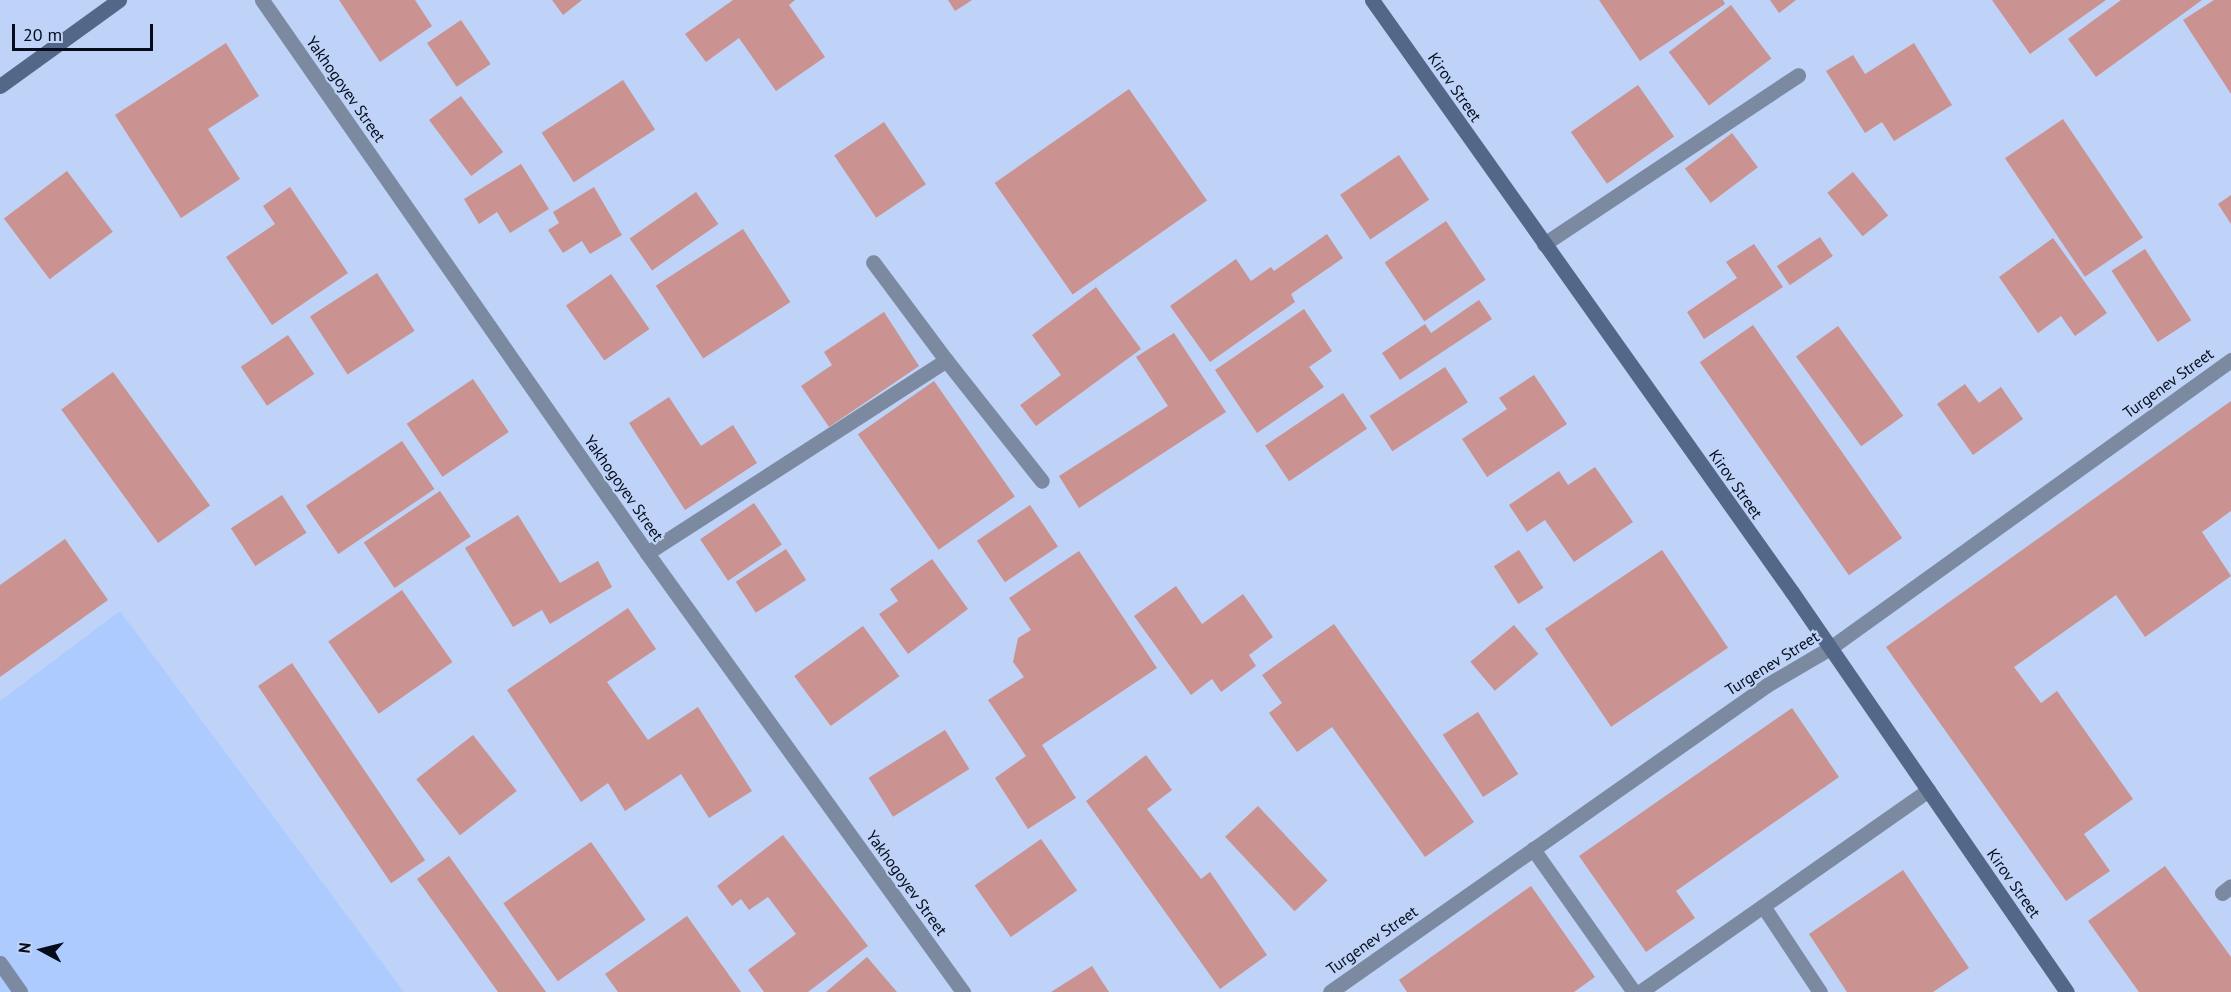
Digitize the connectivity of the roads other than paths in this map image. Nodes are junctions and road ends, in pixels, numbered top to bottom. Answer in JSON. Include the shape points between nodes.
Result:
{"nodes":[{"id":1,"x":119,"y":0,"type":"edge"},
{"id":2,"x":262,"y":0,"type":"edge"},
{"id":3,"x":1372,"y":0,"type":"edge"},
{"id":4,"x":1798,"y":75,"type":"dead end"},
{"id":5,"x":0,"y":86,"type":"edge"},
{"id":6,"x":1544,"y":244,"type":"junction"},
{"id":7,"x":873,"y":262,"type":"dead end"},
{"id":8,"x":946,"y":360,"type":"junction"},
{"id":9,"x":2231,"y":360,"type":"edge"},
{"id":10,"x":1042,"y":481,"type":"dead end"},
{"id":11,"x":647,"y":553,"type":"junction"},
{"id":12,"x":1830,"y":648,"type":"junction"},
{"id":13,"x":1928,"y":790,"type":"junction"},
{"id":14,"x":1533,"y":849,"type":"junction"},
{"id":15,"x":1763,"y":906,"type":"junction"},
{"id":16,"x":0,"y":963,"type":"edge"},
{"id":17,"x":20,"y":992,"type":"edge"},
{"id":18,"x":963,"y":992,"type":"edge"},
{"id":19,"x":1330,"y":992,"type":"edge"},
{"id":20,"x":1634,"y":992,"type":"edge"},
{"id":21,"x":1640,"y":992,"type":"edge"},
{"id":22,"x":1820,"y":992,"type":"edge"},
{"id":23,"x":2067,"y":992,"type":"edge"}],
"edges":[{"from":1,"to":5,"type":"main road"},
{"from":2,"to":11,"type":"street","name":"Yakhogoyev Street"},
{"from":3,"to":6,"type":"main road","name":"Kirov Street"},
{"from":4,"to":6,"type":"street"},
{"from":6,"to":12,"type":"main road","name":"Kirov Street"},
{"from":7,"to":8,"type":"street"},
{"from":8,"to":10,"type":"street"},
{"from":8,"to":11,"type":"street"},
{"from":9,"to":12,"type":"street","name":"Turgenev Street"},
{"from":11,"to":18,"type":"street","name":"Yakhogoyev Street"},
{"from":12,"to":13,"type":"main road","name":"Kirov Street"},
{"from":12,"to":14,"type":"street","name":"Turgenev Street","via":[[1767,685]]},
{"from":13,"to":15,"type":"street"},
{"from":13,"to":23,"type":"main road","name":"Kirov Street"},
{"from":14,"to":19,"type":"street","name":"Turgenev Street"},
{"from":14,"to":20,"type":"street"},
{"from":15,"to":21,"type":"street"},
{"from":15,"to":22,"type":"street"},
{"from":16,"to":17,"type":"street"}]}
